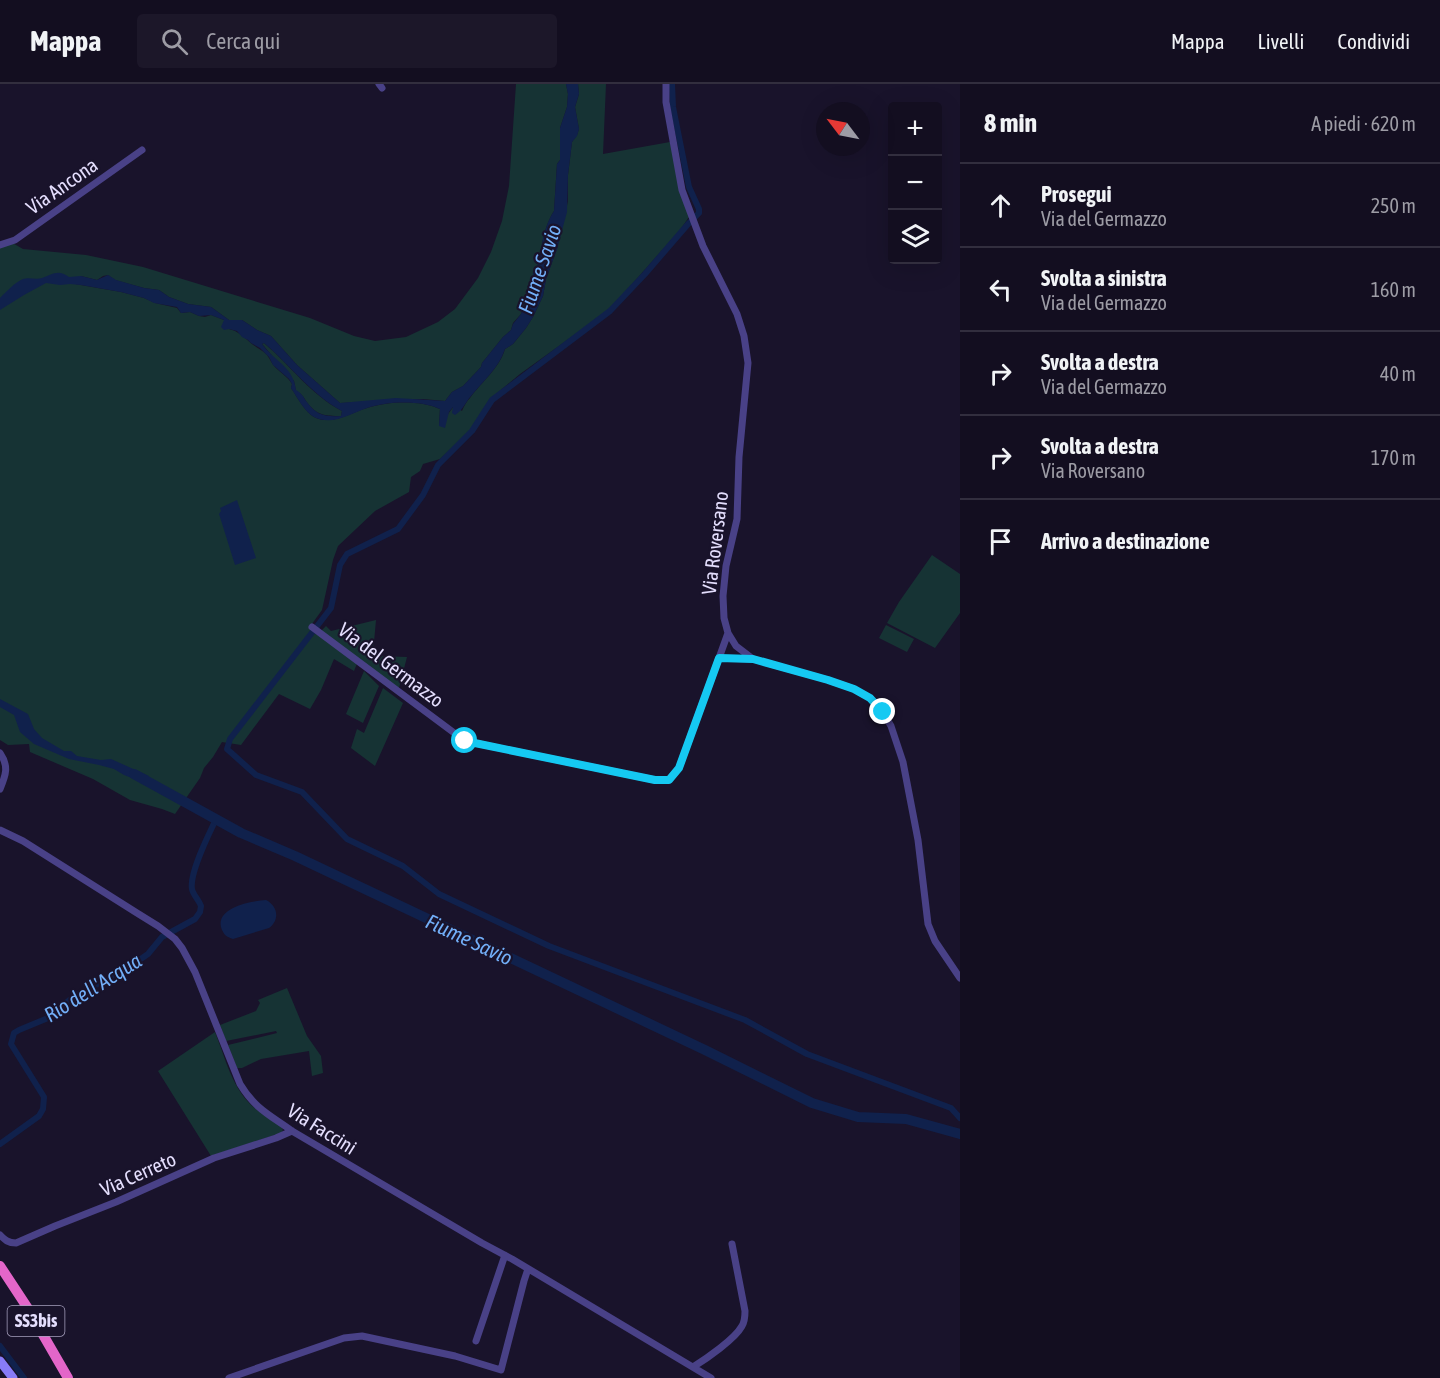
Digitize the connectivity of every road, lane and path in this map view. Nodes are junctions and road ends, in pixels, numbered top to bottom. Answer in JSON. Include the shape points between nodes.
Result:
{"nodes":[{"id":1,"x":666,"y":84,"type":"edge"},
{"id":2,"x":142,"y":150,"type":"dead end"},
{"id":3,"x":0,"y":245,"type":"edge"},
{"id":4,"x":312,"y":627,"type":"dead end"},
{"id":5,"x":728,"y":633,"type":"junction"},
{"id":6,"x":719,"y":658,"type":"junction"},
{"id":7,"x":753,"y":659,"type":"junction"},
{"id":8,"x":0,"y":753,"type":"edge"},
{"id":9,"x":0,"y":789,"type":"edge"},
{"id":10,"x":0,"y":830,"type":"edge"},
{"id":11,"x":960,"y":978,"type":"edge"},
{"id":12,"x":292,"y":1131,"type":"junction"},
{"id":13,"x":0,"y":1234,"type":"edge"},
{"id":14,"x":732,"y":1244,"type":"dead end"},
{"id":15,"x":505,"y":1255,"type":"junction"},
{"id":16,"x":0,"y":1266,"type":"edge"},
{"id":17,"x":528,"y":1269,"type":"junction"},
{"id":18,"x":0,"y":1278,"type":"edge"},
{"id":19,"x":476,"y":1341,"type":"dead end"},
{"id":20,"x":0,"y":1361,"type":"edge"},
{"id":21,"x":693,"y":1367,"type":"junction"},
{"id":22,"x":13,"y":1378,"type":"edge"},
{"id":23,"x":61,"y":1378,"type":"edge"},
{"id":24,"x":68,"y":1378,"type":"edge"},
{"id":25,"x":229,"y":1378,"type":"edge"},
{"id":26,"x":711,"y":1378,"type":"edge"}],
"edges":[{"from":1,"to":5,"type":"street","name":"Via Roversano","via":[[682,190],[728,293],[744,336],[748,363],[737,519],[723,596]]},
{"from":2,"to":3,"type":"street","name":"Via Ancona","via":[[15,240]]},
{"from":4,"to":6,"type":"street","name":"Via del Germazzo","via":[[465,741],[655,780],[669,780],[679,768]]},
{"from":5,"to":6,"type":"street","name":"Via del Germazzo"},
{"from":5,"to":7,"type":"street","via":[[736,646]]},
{"from":6,"to":7,"type":"street"},
{"from":7,"to":11,"type":"street","via":[[854,689],[883,712],[903,762],[928,924]]},
{"from":8,"to":9,"type":"street","via":[[7,769]]},
{"from":10,"to":12,"type":"street","name":"Via Faccini","via":[[175,939],[195,972],[249,1098]]},
{"from":12,"to":13,"type":"street","name":"Via Cerreto","via":[[214,1158],[16,1243],[4,1240]]},
{"from":12,"to":15,"type":"street","name":"Via Faccini"},
{"from":14,"to":21,"type":"street","via":[[745,1319],[738,1332]]},
{"from":15,"to":17,"type":"street","name":"Via Faccini"},
{"from":15,"to":19,"type":"street"},
{"from":16,"to":24,"type":"highway","number":"SS3bis"},
{"from":17,"to":21,"type":"street","name":"Via Faccini"},
{"from":17,"to":25,"type":"street","via":[[501,1370],[362,1336],[344,1338]]},
{"from":18,"to":23,"type":"highway","number":"SS3bis"},
{"from":20,"to":22,"type":"main road"},
{"from":21,"to":26,"type":"street","name":"Via Faccini"}]}
